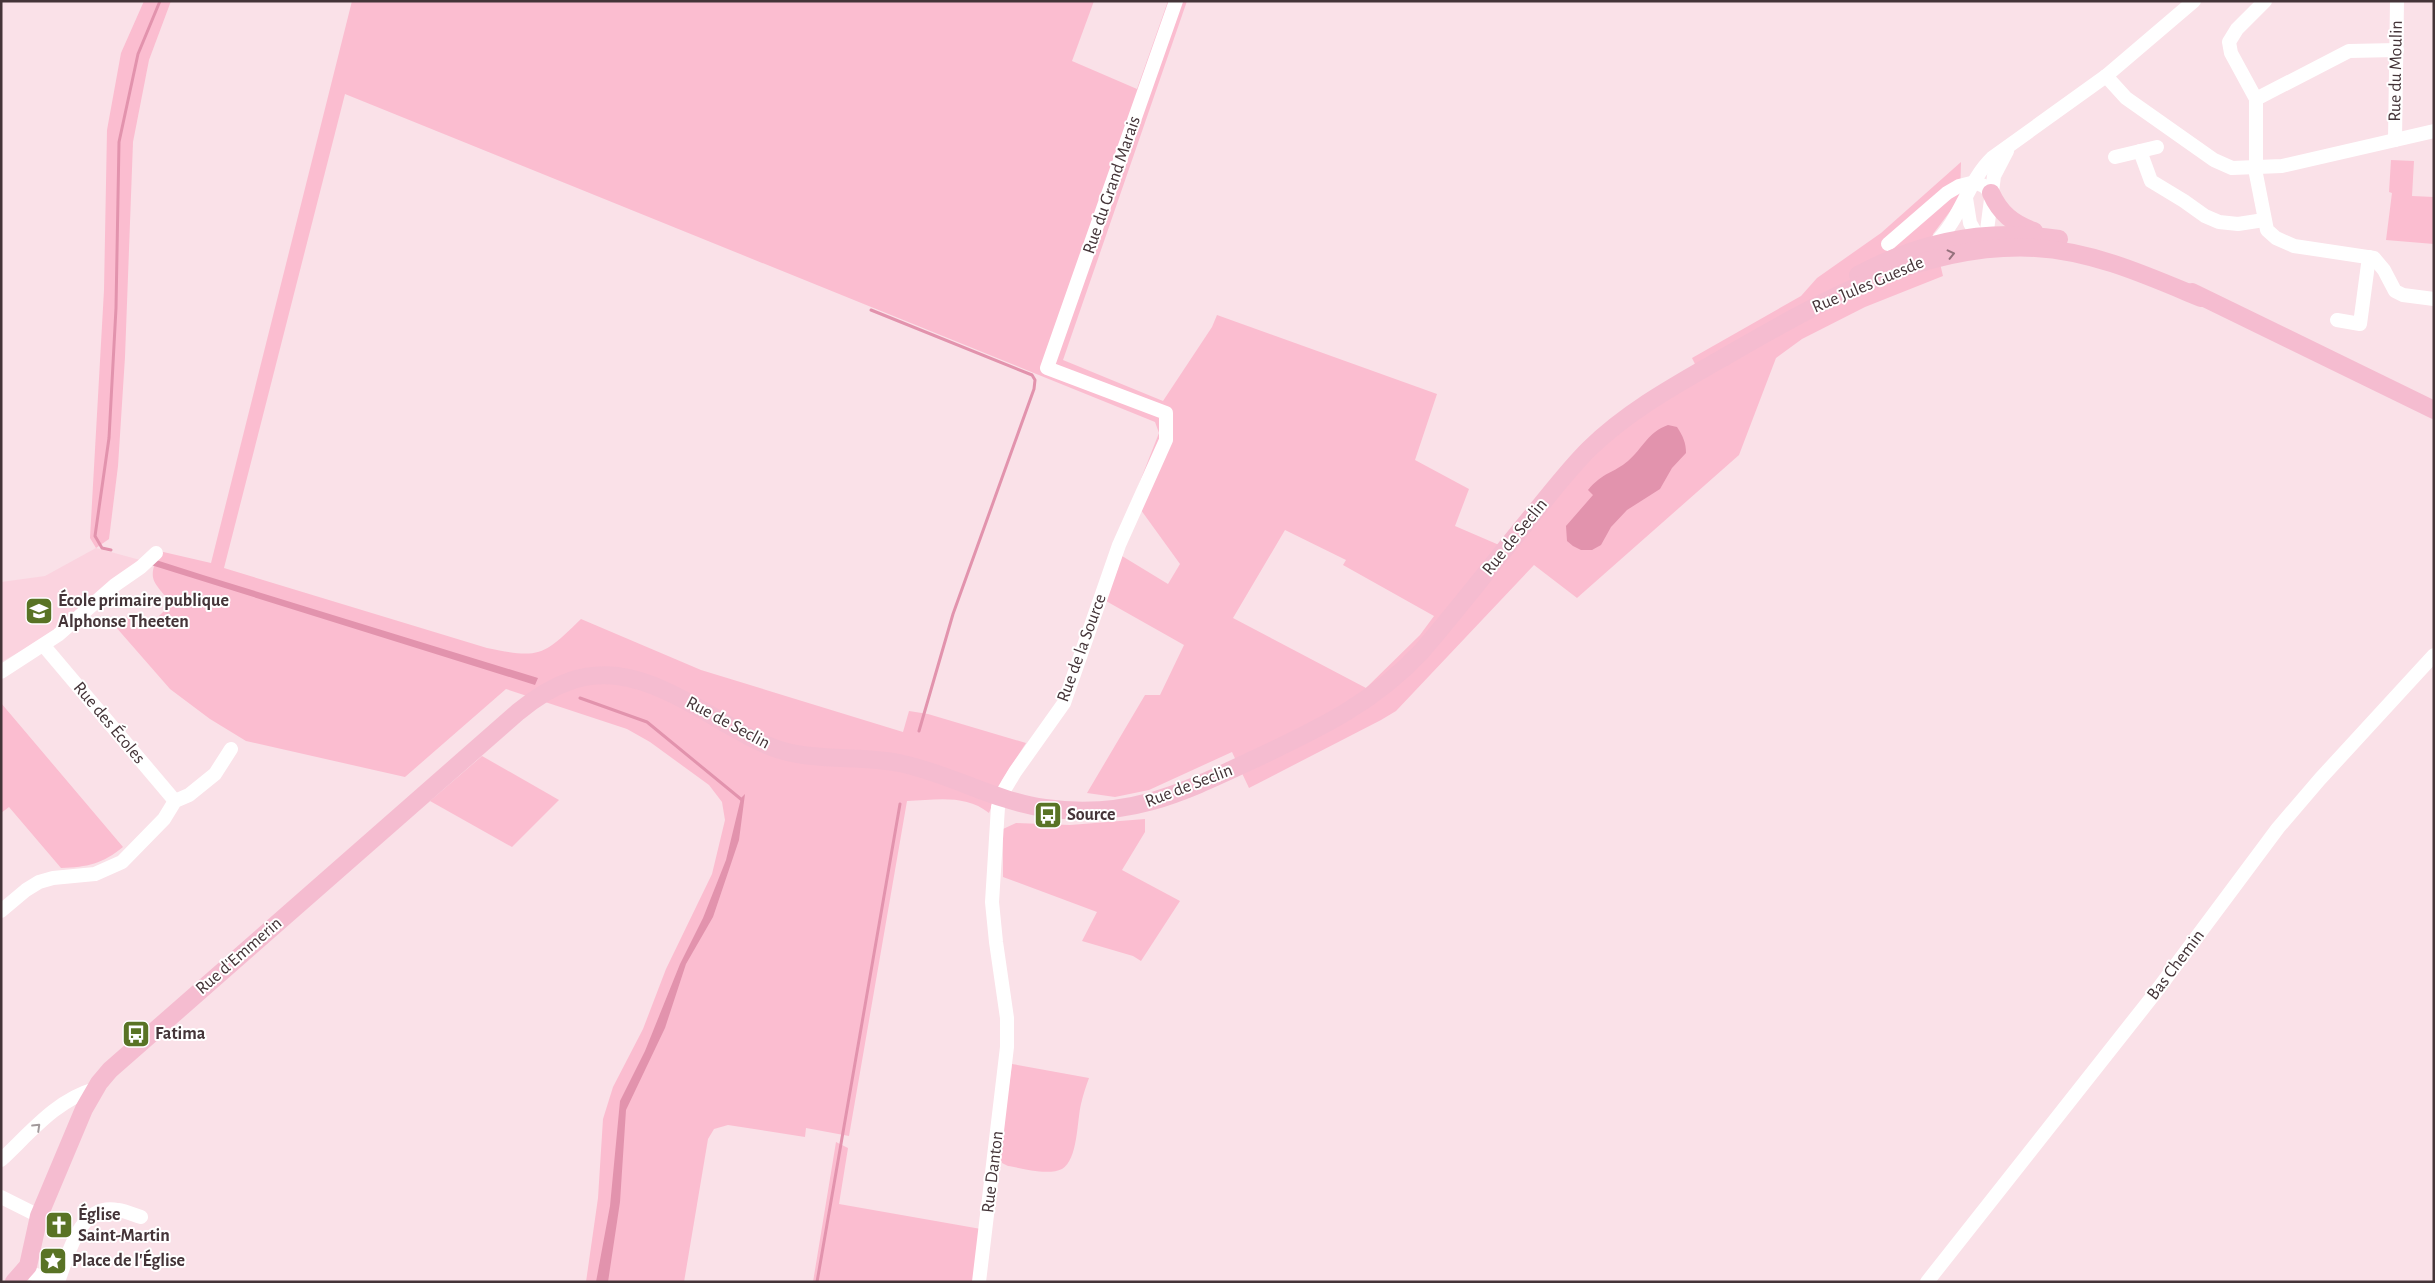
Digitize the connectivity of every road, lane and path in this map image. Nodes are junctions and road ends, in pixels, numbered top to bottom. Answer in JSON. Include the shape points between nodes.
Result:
{"nodes":[{"id":1,"x":1176,"y":1,"type":"edge"},
{"id":2,"x":2194,"y":1,"type":"edge"},
{"id":3,"x":2265,"y":1,"type":"edge"},
{"id":4,"x":2397,"y":1,"type":"edge"},
{"id":5,"x":2397,"y":50,"type":"junction"},
{"id":6,"x":2106,"y":76,"type":"junction"},
{"id":7,"x":2256,"y":99,"type":"junction"},
{"id":8,"x":2434,"y":131,"type":"edge"},
{"id":9,"x":2396,"y":140,"type":"junction"},
{"id":10,"x":2012,"y":144,"type":"junction"},
{"id":11,"x":2157,"y":147,"type":"dead end"},
{"id":12,"x":2140,"y":151,"type":"junction"},
{"id":13,"x":2115,"y":157,"type":"dead end"},
{"id":14,"x":2255,"y":168,"type":"junction"},
{"id":15,"x":1975,"y":182,"type":"junction"},
{"id":16,"x":1991,"y":193,"type":"junction"},
{"id":17,"x":1966,"y":198,"type":"junction"},
{"id":18,"x":2264,"y":220,"type":"junction"},
{"id":19,"x":2056,"y":238,"type":"junction"},
{"id":20,"x":1983,"y":240,"type":"junction"},
{"id":21,"x":1888,"y":244,"type":"dead end"},
{"id":22,"x":1934,"y":244,"type":"junction"},
{"id":23,"x":2369,"y":256,"type":"junction"},
{"id":24,"x":2201,"y":298,"type":"junction"},
{"id":25,"x":2434,"y":299,"type":"edge"},
{"id":26,"x":1793,"y":318,"type":"junction"},
{"id":27,"x":2338,"y":320,"type":"dead end"},
{"id":28,"x":1047,"y":368,"type":"joint"},
{"id":29,"x":2434,"y":410,"type":"edge"},
{"id":30,"x":1582,"y":457,"type":"joint"},
{"id":31,"x":155,"y":554,"type":"dead end"},
{"id":32,"x":44,"y":646,"type":"junction"},
{"id":33,"x":2434,"y":655,"type":"edge"},
{"id":34,"x":1,"y":672,"type":"edge"},
{"id":35,"x":548,"y":691,"type":"joint"},
{"id":36,"x":231,"y":749,"type":"dead end"},
{"id":37,"x":1001,"y":797,"type":"junction"},
{"id":38,"x":175,"y":801,"type":"junction"},
{"id":39,"x":4,"y":903,"type":"edge"},
{"id":40,"x":1006,"y":1063,"type":"joint"},
{"id":41,"x":95,"y":1089,"type":"junction"},
{"id":42,"x":1,"y":1160,"type":"edge"},
{"id":43,"x":1,"y":1196,"type":"edge"},
{"id":44,"x":39,"y":1216,"type":"junction"},
{"id":45,"x":141,"y":1218,"type":"dead end"},
{"id":46,"x":20,"y":1276,"type":"edge"},
{"id":47,"x":57,"y":1282,"type":"edge"},
{"id":48,"x":979,"y":1282,"type":"edge"},
{"id":49,"x":1927,"y":1282,"type":"edge"}],
"edges":[{"from":1,"to":28,"type":"street","name":"Rue du Grand Marais"},
{"from":2,"to":6,"type":"street","name":"Rue Jules Guesde"},
{"from":3,"to":7,"type":"street","via":[[2233,33],[2230,42],[2231,53]]},
{"from":4,"to":5,"type":"street","name":"Rue du Moulin"},
{"from":5,"to":7,"type":"street","via":[[2349,52]]},
{"from":5,"to":9,"type":"street","name":"Rue du Moulin"},
{"from":6,"to":10,"type":"street","name":"Rue Jules Guesde"},
{"from":6,"to":14,"type":"street","via":[[2126,98],[2214,160],[2232,168]]},
{"from":7,"to":14,"type":"street"},
{"from":8,"to":9,"type":"street"},
{"from":9,"to":14,"type":"street","via":[[2282,166]]},
{"from":10,"to":15,"type":"street","name":"Rue Jules Guesde","via":[[1988,162]]},
{"from":10,"to":16,"type":"street","name":"Rue Jules Guesde","via":[[1996,170]]},
{"from":11,"to":12,"type":"street"},
{"from":12,"to":13,"type":"street"},
{"from":12,"to":18,"type":"street","via":[[2151,181],[2205,216],[2231,224]]},
{"from":14,"to":18,"type":"street"},
{"from":15,"to":16,"type":"street"},
{"from":15,"to":17,"type":"street","name":"Rue Jules Guesde"},
{"from":15,"to":21,"type":"street","name":"Rue Jules Guesde","via":[[1947,193]]},
{"from":16,"to":19,"type":"main road","via":[[2000,210],[2012,221]]},
{"from":16,"to":20,"type":"street","name":"Rue Jules Guesde"},
{"from":17,"to":20,"type":"street","via":[[1970,222]]},
{"from":17,"to":22,"type":"street","name":"Rue Jules Guesde","via":[[1950,227]]},
{"from":18,"to":23,"type":"street","via":[[2271,235],[2288,244]]},
{"from":19,"to":20,"type":"main road","via":[[2020,234]]},
{"from":19,"to":24,"type":"main road","via":[[2130,261]]},
{"from":20,"to":22,"type":"main road"},
{"from":20,"to":24,"type":"main road","via":[[2079,254],[2124,267]]},
{"from":26,"to":20,"type":"main road","name":"Rue Jules Guesde","one_way":true,"via":[[1871,280]]},
{"from":22,"to":26,"type":"main road","name":"Rue Jules Guesde","via":[[1860,273]]},
{"from":23,"to":25,"type":"street","via":[[2381,265],[2395,291]]},
{"from":23,"to":27,"type":"street","via":[[2360,324]]},
{"from":24,"to":29,"type":"main road"},
{"from":26,"to":30,"type":"main road","name":"Rue Jules Guesde","via":[[1646,403],[1617,424]]},
{"from":28,"to":37,"type":"street","name":"Rue de la Source","via":[[1166,413],[1167,435],[1119,545],[1064,702]]},
{"from":30,"to":37,"type":"main road","name":"Rue de Seclin","via":[[1421,652],[1382,690],[1344,715],[1196,786],[1147,803],[1079,811],[1041,807]]},
{"from":31,"to":32,"type":"street"},
{"from":32,"to":34,"type":"street"},
{"from":32,"to":38,"type":"street","name":"Rue des Écoles"},
{"from":33,"to":49,"type":"street","name":"Bas Chemin","via":[[2284,821],[2152,998]]},
{"from":35,"to":37,"type":"main road","name":"Rue de Seclin","via":[[590,677],[617,675],[633,678],[666,689],[754,740],[779,750],[812,756],[898,762]]},
{"from":35,"to":41,"type":"main road","name":"Rue d'Emmerin","via":[[518,712],[123,1057]]},
{"from":36,"to":38,"type":"street","via":[[214,774],[189,795]]},
{"from":37,"to":40,"type":"street","name":"Rue de la Source","via":[[996,820],[992,902],[1007,1018]]},
{"from":38,"to":39,"type":"street","via":[[164,819],[122,862],[95,874],[40,882]]},
{"from":40,"to":48,"type":"street","name":"Rue Danton"},
{"from":42,"to":41,"type":"street","one_way":true,"via":[[57,1108],[74,1096]]},
{"from":41,"to":44,"type":"main road","name":"Rue d'Emmerin"},
{"from":43,"to":44,"type":"street"},
{"from":44,"to":46,"type":"main road","name":"Rue d'Emmerin","via":[[30,1260]]},
{"from":45,"to":47,"type":"street","via":[[112,1210],[88,1218]]},
{"from":46,"to":47,"type":"street"}]}
